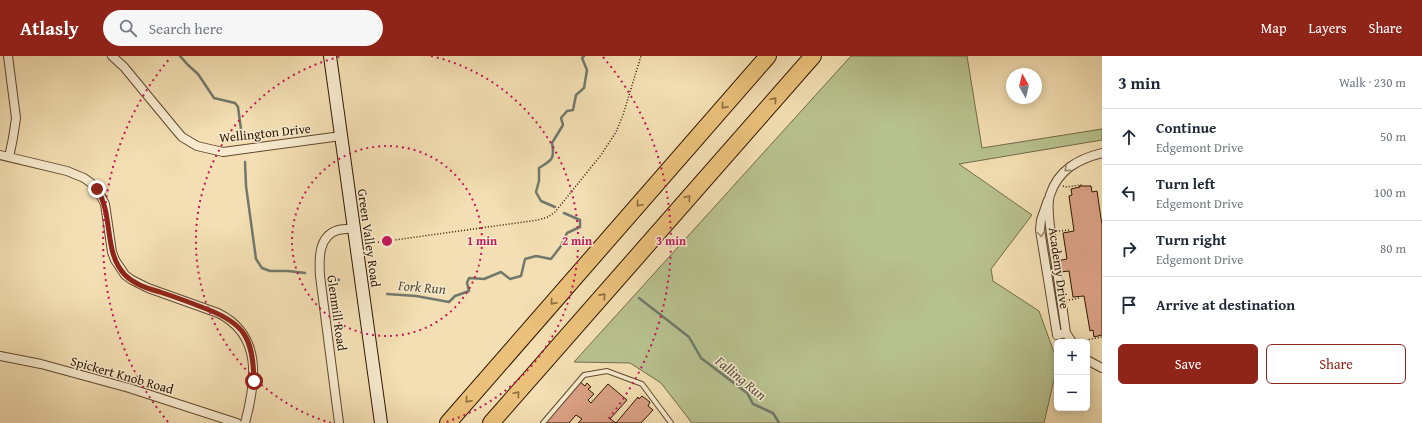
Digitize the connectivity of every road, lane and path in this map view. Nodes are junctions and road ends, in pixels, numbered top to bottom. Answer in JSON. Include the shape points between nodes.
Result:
{"nodes":[{"id":1,"x":8,"y":56,"type":"edge"},
{"id":2,"x":112,"y":56,"type":"edge"},
{"id":3,"x":330,"y":56,"type":"edge"},
{"id":4,"x":641,"y":56,"type":"edge"},
{"id":5,"x":768,"y":56,"type":"edge"},
{"id":6,"x":813,"y":56,"type":"edge"},
{"id":7,"x":341,"y":136,"type":"junction"},
{"id":8,"x":1102,"y":153,"type":"edge"},
{"id":9,"x":0,"y":155,"type":"edge"},
{"id":10,"x":9,"y":157,"type":"junction"},
{"id":11,"x":1061,"y":184,"type":"dead end"},
{"id":12,"x":1081,"y":186,"type":"dead end"},
{"id":13,"x":1049,"y":197,"type":"junction"},
{"id":14,"x":354,"y":228,"type":"junction"},
{"id":15,"x":1056,"y":232,"type":"dead end"},
{"id":16,"x":1069,"y":232,"type":"dead end"},
{"id":17,"x":356,"y":246,"type":"junction"},
{"id":18,"x":1079,"y":296,"type":"dead end"},
{"id":19,"x":1066,"y":300,"type":"dead end"},
{"id":20,"x":1066,"y":332,"type":"junction"},
{"id":21,"x":1102,"y":337,"type":"edge"},
{"id":22,"x":1070,"y":339,"type":"edge"},
{"id":23,"x":1090,"y":339,"type":"edge"},
{"id":24,"x":0,"y":356,"type":"edge"},
{"id":25,"x":1090,"y":362,"type":"edge"},
{"id":26,"x":1102,"y":368,"type":"edge"},
{"id":27,"x":237,"y":423,"type":"edge"},
{"id":28,"x":245,"y":423,"type":"edge"},
{"id":29,"x":339,"y":423,"type":"edge"},
{"id":30,"x":381,"y":423,"type":"edge"},
{"id":31,"x":448,"y":423,"type":"edge"},
{"id":32,"x":491,"y":423,"type":"edge"},
{"id":33,"x":543,"y":423,"type":"edge"},
{"id":34,"x":671,"y":423,"type":"edge"}],
"edges":[{"from":1,"to":10,"type":"street","via":[[16,118]]},
{"from":2,"to":7,"type":"street","name":"Wellington Drive","via":[[182,137],[197,146],[223,152]]},
{"from":3,"to":7,"type":"street","name":"Green Valley Road"},
{"from":4,"to":17,"type":"path","via":[[624,115],[616,132],[601,155],[555,212],[548,217]]},
{"from":5,"to":31,"type":"highway","one_way":true},
{"from":32,"to":6,"type":"highway","one_way":true},
{"from":7,"to":14,"type":"street","name":"Green Valley Road"},
{"from":8,"to":13,"type":"street","name":"Academy Drive","one_way":true,"via":[[1087,156],[1068,168],[1061,174]]},
{"from":9,"to":10,"type":"street"},
{"from":10,"to":28,"type":"street","via":[[67,172],[91,183],[104,204],[112,252],[125,275],[148,288],[227,317],[241,329],[248,345],[253,372],[252,398]]},
{"from":11,"to":12,"type":"path","via":[[1065,187]]},
{"from":13,"to":20,"type":"street","name":"Academy Drive","via":[[1050,223]]},
{"from":13,"to":20,"type":"street","name":"Academy Drive","one_way":true,"via":[[1040,230],[1057,335]]},
{"from":14,"to":17,"type":"street","name":"Green Valley Road"},
{"from":14,"to":29,"type":"street","name":"Glenmill Road","via":[[339,230],[330,235],[321,247],[319,255]]},
{"from":15,"to":16,"type":"path"},
{"from":17,"to":30,"type":"street","name":"Green Valley Road"},
{"from":18,"to":19,"type":"path","via":[[1080,298]]},
{"from":20,"to":22,"type":"street","name":"Academy Drive"},
{"from":21,"to":23,"type":"path"},
{"from":24,"to":27,"type":"street","name":"Spickert Knob Road","via":[[129,388]]},
{"from":25,"to":26,"type":"street"},
{"from":33,"to":34,"type":"lane","via":[[584,375],[607,371],[642,384]]}]}
